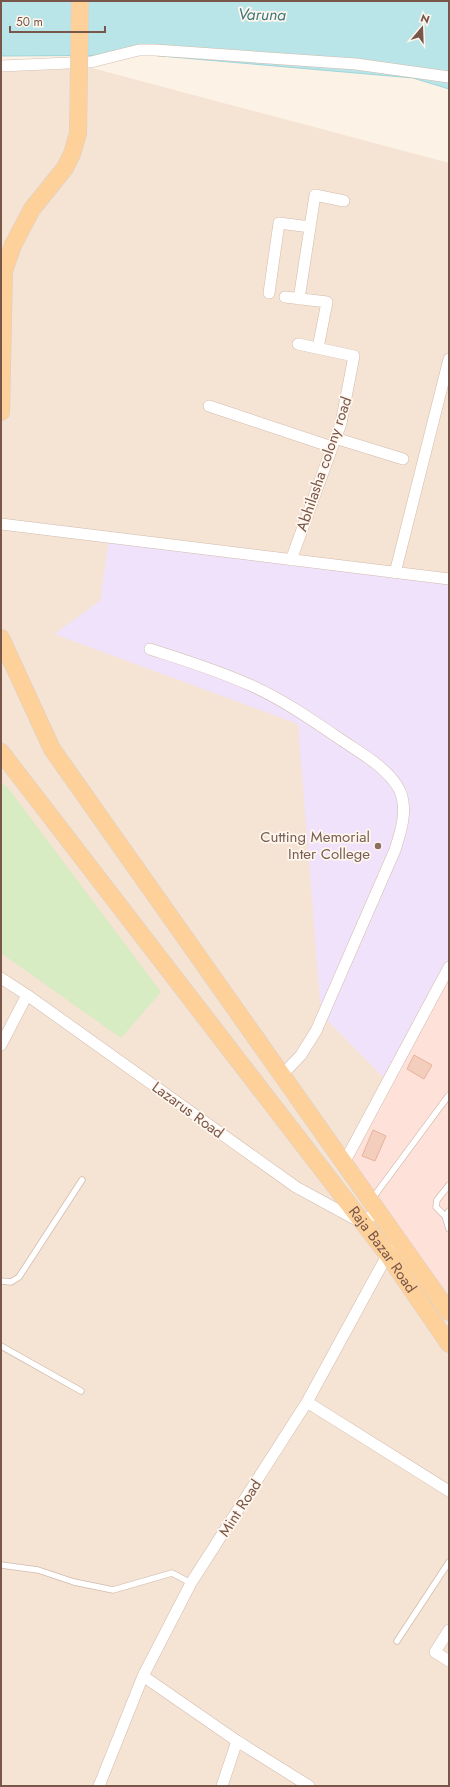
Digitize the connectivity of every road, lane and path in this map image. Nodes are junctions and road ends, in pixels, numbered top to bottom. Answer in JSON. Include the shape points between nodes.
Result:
{"nodes":[{"id":1,"x":80,"y":1,"type":"edge"},
{"id":2,"x":1,"y":66,"type":"edge"},
{"id":3,"x":449,"y":76,"type":"edge"},
{"id":4,"x":344,"y":201,"type":"dead end"},
{"id":5,"x":310,"y":227,"type":"junction"},
{"id":6,"x":269,"y":293,"type":"dead end"},
{"id":7,"x":285,"y":297,"type":"dead end"},
{"id":8,"x":299,"y":298,"type":"junction"},
{"id":9,"x":298,"y":344,"type":"dead end"},
{"id":10,"x":318,"y":348,"type":"junction"},
{"id":11,"x":449,"y":360,"type":"edge"},
{"id":12,"x":209,"y":406,"type":"dead end"},
{"id":13,"x":1,"y":412,"type":"edge"},
{"id":14,"x":334,"y":443,"type":"junction"},
{"id":15,"x":403,"y":459,"type":"dead end"},
{"id":16,"x":1,"y":524,"type":"edge"},
{"id":17,"x":291,"y":560,"type":"junction"},
{"id":18,"x":395,"y":572,"type":"junction"},
{"id":19,"x":449,"y":579,"type":"edge"},
{"id":20,"x":1,"y":638,"type":"edge"},
{"id":21,"x":150,"y":650,"type":"dead end"},
{"id":22,"x":1,"y":752,"type":"edge"},
{"id":23,"x":449,"y":967,"type":"edge"},
{"id":24,"x":1,"y":978,"type":"edge"},
{"id":25,"x":27,"y":995,"type":"junction"},
{"id":26,"x":1,"y":1045,"type":"edge"},
{"id":27,"x":282,"y":1075,"type":"junction"},
{"id":28,"x":449,"y":1094,"type":"edge"},
{"id":29,"x":344,"y":1162,"type":"junction"},
{"id":30,"x":82,"y":1180,"type":"dead end"},
{"id":31,"x":449,"y":1185,"type":"edge"},
{"id":32,"x":374,"y":1206,"type":"junction"},
{"id":33,"x":447,"y":1213,"type":"edge"},
{"id":34,"x":362,"y":1224,"type":"junction"},
{"id":35,"x":449,"y":1229,"type":"edge"},
{"id":36,"x":397,"y":1238,"type":"junction"},
{"id":37,"x":388,"y":1255,"type":"junction"},
{"id":38,"x":1,"y":1281,"type":"edge"},
{"id":39,"x":449,"y":1312,"type":"edge"},
{"id":40,"x":449,"y":1344,"type":"edge"},
{"id":41,"x":1,"y":1346,"type":"edge"},
{"id":42,"x":81,"y":1391,"type":"dead end"},
{"id":43,"x":307,"y":1402,"type":"junction"},
{"id":44,"x":449,"y":1491,"type":"edge"},
{"id":45,"x":449,"y":1562,"type":"edge"},
{"id":46,"x":1,"y":1565,"type":"edge"},
{"id":47,"x":191,"y":1584,"type":"junction"},
{"id":48,"x":449,"y":1630,"type":"edge"},
{"id":49,"x":397,"y":1640,"type":"dead end"},
{"id":50,"x":449,"y":1661,"type":"edge"},
{"id":51,"x":143,"y":1676,"type":"junction"},
{"id":52,"x":237,"y":1741,"type":"junction"},
{"id":53,"x":99,"y":1786,"type":"edge"},
{"id":54,"x":222,"y":1786,"type":"edge"},
{"id":55,"x":309,"y":1786,"type":"edge"}],
"edges":[{"from":1,"to":13,"type":"main road","bridge":true,"via":[[78,133],[65,168],[32,209],[13,245],[4,271]]},
{"from":2,"to":3,"type":"street","via":[[91,62],[140,50],[155,50],[356,64]]},
{"from":4,"to":5,"type":"street","via":[[316,195]]},
{"from":5,"to":6,"type":"street","via":[[279,223]]},
{"from":5,"to":8,"type":"street"},
{"from":7,"to":8,"type":"street"},
{"from":8,"to":10,"type":"street","via":[[327,302]]},
{"from":9,"to":10,"type":"street","name":"Abhilasha colony road"},
{"from":10,"to":14,"type":"street","name":"Abhilasha colony road","via":[[354,356],[349,389]]},
{"from":11,"to":18,"type":"street"},
{"from":12,"to":14,"type":"street"},
{"from":14,"to":15,"type":"street"},
{"from":14,"to":17,"type":"street","name":"Abhilasha colony road"},
{"from":16,"to":17,"type":"street"},
{"from":17,"to":18,"type":"street"},
{"from":18,"to":19,"type":"street"},
{"from":20,"to":27,"type":"main road","name":"Raja Bazar Road","via":[[52,749]]},
{"from":21,"to":27,"type":"street","via":[[210,668],[251,685],[291,707],[370,759],[391,778],[400,791],[404,808],[402,828],[395,850],[316,1031],[301,1055]]},
{"from":22,"to":34,"type":"main road","name":"Raja Bazar Road"},
{"from":23,"to":29,"type":"street"},
{"from":24,"to":25,"type":"street","name":"Lazarus Road"},
{"from":25,"to":26,"type":"street"},
{"from":25,"to":34,"type":"street","name":"Lazarus Road","via":[[296,1187]]},
{"from":27,"to":29,"type":"main road","name":"Raja Bazar Road"},
{"from":28,"to":32,"type":"lane"},
{"from":29,"to":32,"type":"main road","name":"Raja Bazar Road"},
{"from":30,"to":38,"type":"lane","via":[[19,1277],[11,1282]]},
{"from":31,"to":33,"type":"lane","via":[[437,1200],[436,1207]]},
{"from":32,"to":34,"type":"street"},
{"from":32,"to":36,"type":"main road","name":"Raja Bazar Road"},
{"from":33,"to":35,"type":"lane"},
{"from":34,"to":37,"type":"main road","name":"Raja Bazar Road"},
{"from":36,"to":37,"type":"street","name":"Mint Road"},
{"from":36,"to":39,"type":"main road","name":"Raja Bazar Road"},
{"from":37,"to":40,"type":"main road","name":"Raja Bazar Road"},
{"from":37,"to":43,"type":"street","name":"Mint Road"},
{"from":41,"to":42,"type":"lane"},
{"from":43,"to":44,"type":"street"},
{"from":43,"to":47,"type":"street","name":"Mint Road"},
{"from":45,"to":49,"type":"lane"},
{"from":46,"to":47,"type":"lane","via":[[38,1570],[74,1582],[113,1590],[172,1573]]},
{"from":47,"to":51,"type":"street","name":"Mint Road"},
{"from":48,"to":50,"type":"street","via":[[435,1652]]},
{"from":51,"to":52,"type":"street"},
{"from":51,"to":53,"type":"street","name":"Mint Road"},
{"from":52,"to":54,"type":"street"},
{"from":52,"to":55,"type":"street"}]}
